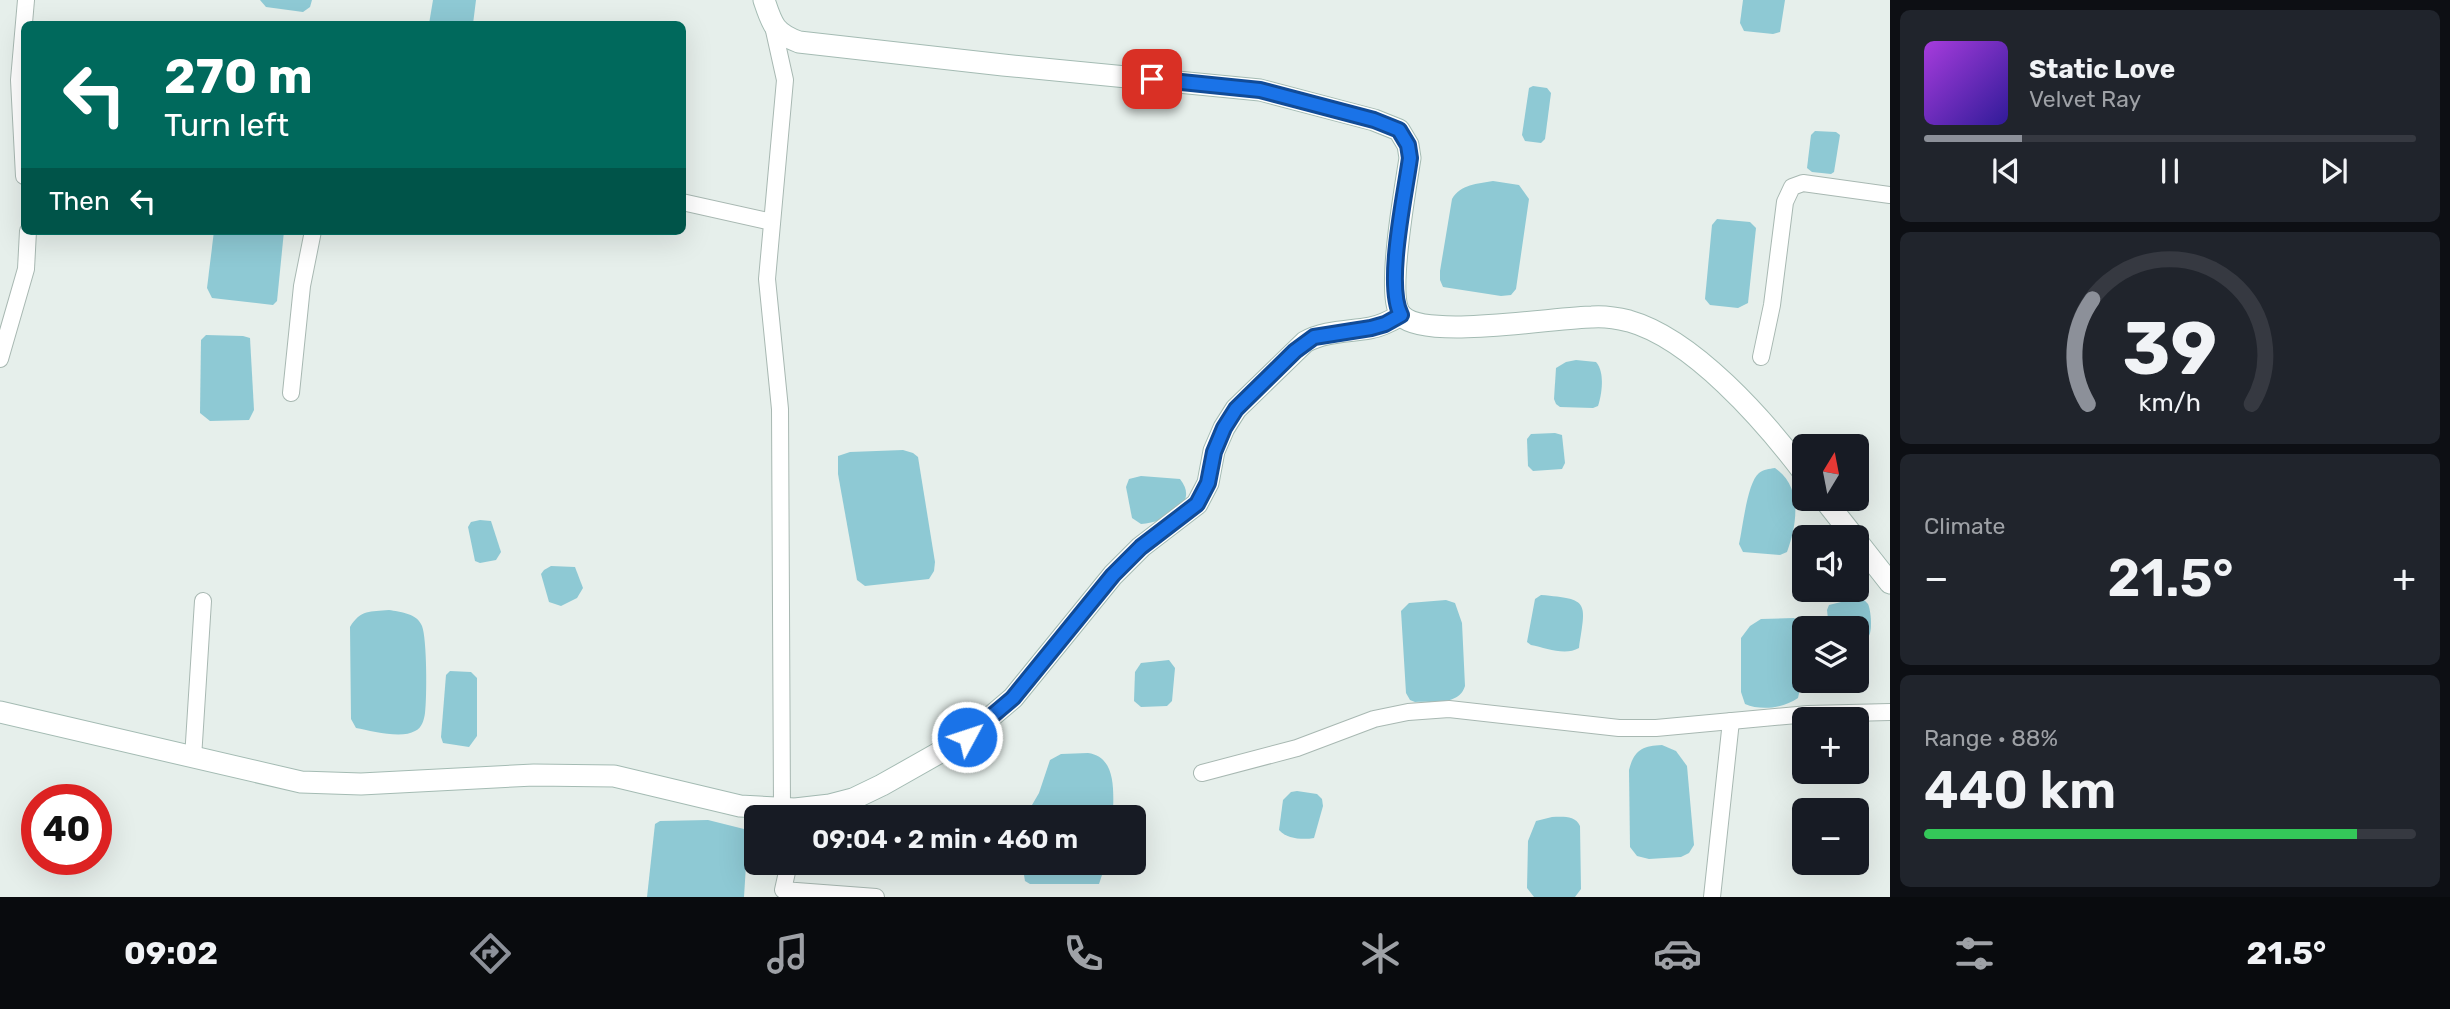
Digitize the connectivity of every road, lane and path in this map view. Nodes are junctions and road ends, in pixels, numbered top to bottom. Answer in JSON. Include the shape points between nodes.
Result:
{"nodes":[{"id":1,"x":26,"y":0,"type":"edge"},
{"id":2,"x":764,"y":0,"type":"edge"},
{"id":3,"x":24,"y":21,"type":"edge"},
{"id":4,"x":773,"y":26,"type":"junction"},
{"id":5,"x":21,"y":57,"type":"edge"},
{"id":6,"x":21,"y":118,"type":"edge"},
{"id":7,"x":1890,"y":195,"type":"edge"},
{"id":8,"x":686,"y":203,"type":"edge"},
{"id":9,"x":772,"y":222,"type":"junction"},
{"id":10,"x":28,"y":235,"type":"edge"},
{"id":11,"x":312,"y":235,"type":"edge"},
{"id":12,"x":1401,"y":315,"type":"junction"},
{"id":13,"x":1761,"y":357,"type":"dead end"},
{"id":14,"x":0,"y":359,"type":"edge"},
{"id":15,"x":291,"y":393,"type":"dead end"},
{"id":16,"x":1792,"y":458,"type":"edge"},
{"id":17,"x":1833,"y":511,"type":"edge"},
{"id":18,"x":1844,"y":525,"type":"edge"},
{"id":19,"x":1869,"y":557,"type":"edge"},
{"id":20,"x":1890,"y":583,"type":"edge"},
{"id":21,"x":203,"y":601,"type":"dead end"},
{"id":22,"x":0,"y":712,"type":"edge"},
{"id":23,"x":1890,"y":712,"type":"edge"},
{"id":24,"x":1731,"y":721,"type":"junction"},
{"id":25,"x":193,"y":758,"type":"junction"},
{"id":26,"x":1202,"y":773,"type":"dead end"},
{"id":27,"x":787,"y":805,"type":"edge"},
{"id":28,"x":830,"y":805,"type":"edge"},
{"id":29,"x":744,"y":806,"type":"edge"},
{"id":30,"x":786,"y":875,"type":"edge"},
{"id":31,"x":782,"y":893,"type":"edge"},
{"id":32,"x":876,"y":897,"type":"edge"},
{"id":33,"x":1712,"y":897,"type":"edge"}],
"edges":[{"from":1,"to":3,"type":"street"},
{"from":2,"to":4,"type":"street"},
{"from":4,"to":9,"type":"street","via":[[785,80]]},
{"from":4,"to":12,"type":"street","via":[[799,42],[1260,90],[1399,130],[1410,158],[1395,295]]},
{"from":5,"to":6,"type":"street"},
{"from":7,"to":13,"type":"street","via":[[1803,183],[1792,187],[1785,202]]},
{"from":8,"to":9,"type":"street"},
{"from":9,"to":27,"type":"street","via":[[767,279],[780,409]]},
{"from":10,"to":14,"type":"street","via":[[26,269]]},
{"from":11,"to":15,"type":"street"},
{"from":12,"to":16,"type":"street","via":[[1424,324],[1452,326],[1592,316],[1631,322],[1696,357]]},
{"from":12,"to":28,"type":"street","via":[[1371,328],[1314,337],[1295,351],[1236,409],[1214,452],[1208,483],[1197,504],[1113,575],[1013,698],[967,737],[931,759],[853,799]]},
{"from":17,"to":18,"type":"street"},
{"from":19,"to":20,"type":"street"},
{"from":21,"to":25,"type":"street"},
{"from":22,"to":25,"type":"street"},
{"from":23,"to":24,"type":"street"},
{"from":24,"to":26,"type":"street","via":[[1619,728],[1448,709],[1408,712]]},
{"from":24,"to":33,"type":"street"},
{"from":25,"to":29,"type":"street","via":[[301,782],[361,785],[534,775],[614,776]]},
{"from":30,"to":31,"type":"street"},
{"from":31,"to":32,"type":"street"}]}
